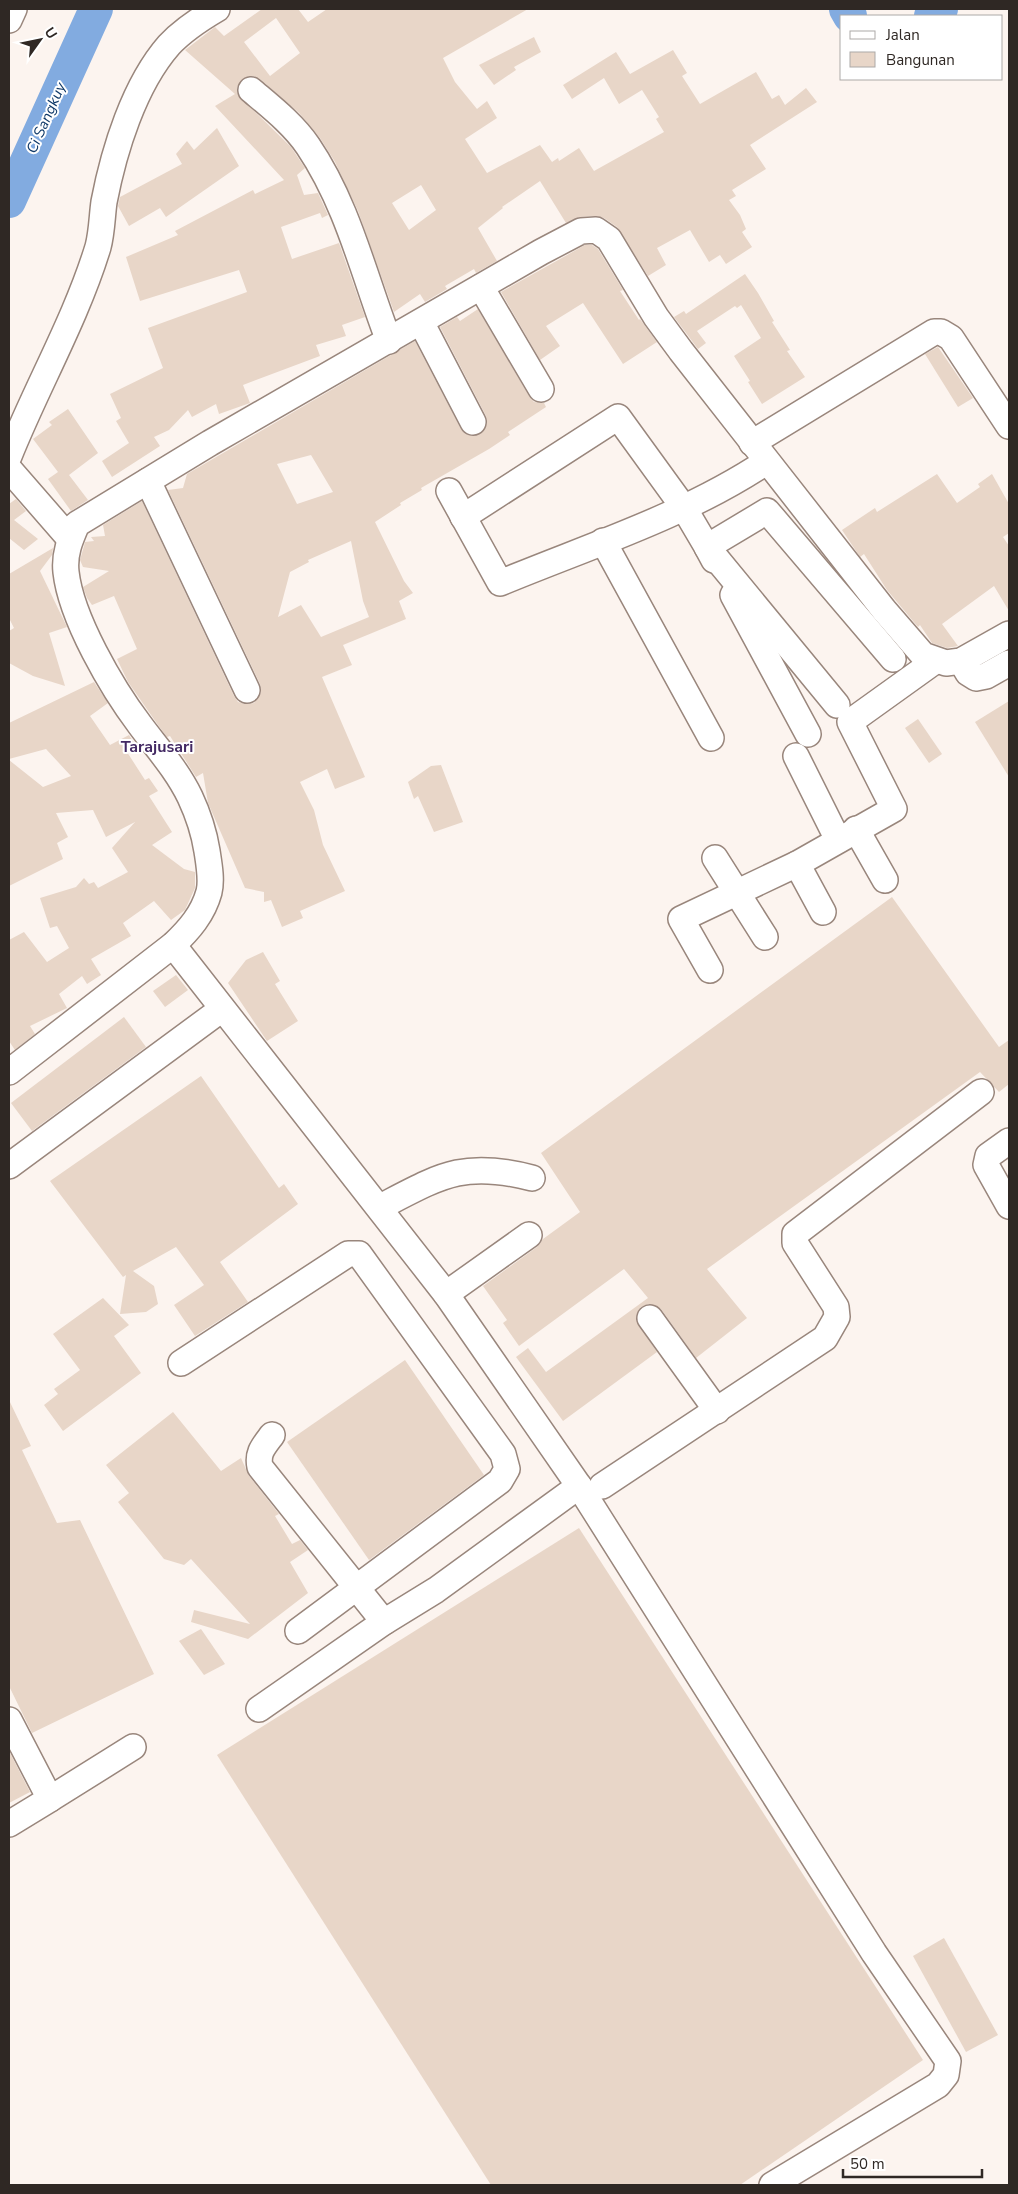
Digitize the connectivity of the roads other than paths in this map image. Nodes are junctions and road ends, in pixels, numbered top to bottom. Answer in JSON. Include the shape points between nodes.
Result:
{"nodes":[{"id":1,"x":14,"y":9,"type":"edge"},
{"id":2,"x":218,"y":9,"type":"edge"},
{"id":3,"x":9,"y":20,"type":"edge"},
{"id":4,"x":251,"y":90,"type":"dead end"},
{"id":5,"x":480,"y":287,"type":"junction"},
{"id":6,"x":421,"y":322,"type":"junction"},
{"id":7,"x":389,"y":341,"type":"junction"},
{"id":8,"x":541,"y":389,"type":"dead end"},
{"id":9,"x":473,"y":422,"type":"dead end"},
{"id":10,"x":1009,"y":426,"type":"edge"},
{"id":11,"x":759,"y":452,"type":"junction"},
{"id":12,"x":9,"y":456,"type":"edge"},
{"id":13,"x":9,"y":468,"type":"edge"},
{"id":14,"x":148,"y":481,"type":"junction"},
{"id":15,"x":449,"y":491,"type":"dead end"},
{"id":16,"x":684,"y":508,"type":"junction"},
{"id":17,"x":463,"y":517,"type":"junction"},
{"id":18,"x":70,"y":539,"type":"junction"},
{"id":19,"x":602,"y":540,"type":"junction"},
{"id":20,"x":706,"y":547,"type":"junction"},
{"id":21,"x":1009,"y":634,"type":"edge"},
{"id":22,"x":893,"y":659,"type":"dead end"},
{"id":23,"x":935,"y":661,"type":"junction"},
{"id":24,"x":961,"y":661,"type":"junction"},
{"id":25,"x":1009,"y":663,"type":"edge"},
{"id":26,"x":247,"y":690,"type":"dead end"},
{"id":27,"x":837,"y":705,"type":"dead end"},
{"id":28,"x":808,"y":734,"type":"dead end"},
{"id":29,"x":711,"y":738,"type":"dead end"},
{"id":30,"x":796,"y":756,"type":"dead end"},
{"id":31,"x":847,"y":835,"type":"junction"},
{"id":32,"x":715,"y":858,"type":"dead end"},
{"id":33,"x":796,"y":864,"type":"junction"},
{"id":34,"x":885,"y":880,"type":"dead end"},
{"id":35,"x":736,"y":891,"type":"junction"},
{"id":36,"x":823,"y":912,"type":"dead end"},
{"id":37,"x":765,"y":938,"type":"dead end"},
{"id":38,"x":173,"y":945,"type":"junction"},
{"id":39,"x":710,"y":970,"type":"dead end"},
{"id":40,"x":222,"y":1009,"type":"junction"},
{"id":41,"x":9,"y":1072,"type":"edge"},
{"id":42,"x":981,"y":1092,"type":"dead end"},
{"id":43,"x":1009,"y":1142,"type":"edge"},
{"id":44,"x":9,"y":1166,"type":"edge"},
{"id":45,"x":532,"y":1178,"type":"dead end"},
{"id":46,"x":1009,"y":1206,"type":"edge"},
{"id":47,"x":380,"y":1207,"type":"junction"},
{"id":48,"x":529,"y":1235,"type":"dead end"},
{"id":49,"x":446,"y":1294,"type":"junction"},
{"id":50,"x":650,"y":1318,"type":"dead end"},
{"id":51,"x":181,"y":1363,"type":"dead end"},
{"id":52,"x":717,"y":1411,"type":"junction"},
{"id":53,"x":272,"y":1436,"type":"dead end"},
{"id":54,"x":581,"y":1482,"type":"junction"},
{"id":55,"x":369,"y":1602,"type":"junction"},
{"id":56,"x":298,"y":1631,"type":"dead end"},
{"id":57,"x":259,"y":1709,"type":"dead end"},
{"id":58,"x":9,"y":1720,"type":"edge"},
{"id":59,"x":133,"y":1747,"type":"dead end"},
{"id":60,"x":50,"y":1799,"type":"junction"},
{"id":61,"x":9,"y":1824,"type":"edge"},
{"id":62,"x":772,"y":2185,"type":"edge"}],
"edges":[{"from":1,"to":3,"type":"street"},
{"from":2,"to":12,"type":"street","via":[[190,26],[169,46],[147,76],[119,141],[104,201],[99,246],[62,339]]},
{"from":4,"to":7,"type":"street","via":[[308,145],[327,177],[347,219]]},
{"from":5,"to":6,"type":"street"},
{"from":5,"to":8,"type":"street"},
{"from":5,"to":11,"type":"street","via":[[581,231],[603,233],[656,317]]},
{"from":6,"to":7,"type":"street"},
{"from":6,"to":9,"type":"street"},
{"from":7,"to":14,"type":"street"},
{"from":10,"to":11,"type":"street","via":[[951,338],[934,332]]},
{"from":11,"to":16,"type":"street","via":[[746,475]]},
{"from":11,"to":23,"type":"street","via":[[884,610],[923,655]]},
{"from":13,"to":18,"type":"street"},
{"from":14,"to":18,"type":"street","via":[[77,524]]},
{"from":14,"to":26,"type":"street"},
{"from":15,"to":17,"type":"street"},
{"from":16,"to":17,"type":"street","via":[[618,417]]},
{"from":16,"to":19,"type":"street"},
{"from":16,"to":20,"type":"street"},
{"from":17,"to":19,"type":"street","via":[[500,583]]},
{"from":18,"to":38,"type":"street","via":[[66,571],[73,601],[88,636],[113,684],[190,796],[204,833],[210,864],[210,891],[202,911]]},
{"from":19,"to":29,"type":"street"},
{"from":20,"to":22,"type":"street","via":[[767,511]]},
{"from":20,"to":27,"type":"street"},
{"from":20,"to":28,"type":"street"},
{"from":21,"to":24,"type":"street"},
{"from":23,"to":24,"type":"street"},
{"from":23,"to":31,"type":"street","via":[[850,722],[894,809]]},
{"from":24,"to":25,"type":"street","via":[[968,673],[976,678]]},
{"from":30,"to":31,"type":"street"},
{"from":31,"to":33,"type":"street"},
{"from":31,"to":34,"type":"street"},
{"from":32,"to":35,"type":"street"},
{"from":33,"to":35,"type":"street"},
{"from":33,"to":36,"type":"street"},
{"from":35,"to":37,"type":"street"},
{"from":35,"to":39,"type":"street","via":[[681,919]]},
{"from":38,"to":40,"type":"street"},
{"from":38,"to":41,"type":"street"},
{"from":40,"to":44,"type":"street"},
{"from":40,"to":47,"type":"street"},
{"from":42,"to":52,"type":"street","via":[[795,1234],[795,1243],[836,1307],[837,1317],[825,1338]]},
{"from":43,"to":46,"type":"street","via":[[988,1156],[986,1165]]},
{"from":45,"to":47,"type":"street","via":[[506,1171],[467,1170],[437,1178]]},
{"from":47,"to":49,"type":"street"},
{"from":48,"to":49,"type":"street"},
{"from":49,"to":54,"type":"street"},
{"from":50,"to":52,"type":"street"},
{"from":51,"to":55,"type":"street","via":[[348,1254],[359,1254],[503,1454],[507,1469],[500,1481]]},
{"from":52,"to":54,"type":"street"},
{"from":53,"to":55,"type":"street","via":[[260,1450],[260,1467]]},
{"from":54,"to":55,"type":"street","via":[[436,1590]]},
{"from":54,"to":62,"type":"street","via":[[606,1530],[874,1953],[948,2061],[946,2075],[938,2085]]},
{"from":55,"to":56,"type":"street"},
{"from":55,"to":57,"type":"street"},
{"from":58,"to":60,"type":"street"},
{"from":59,"to":60,"type":"street"},
{"from":60,"to":61,"type":"street"}]}
